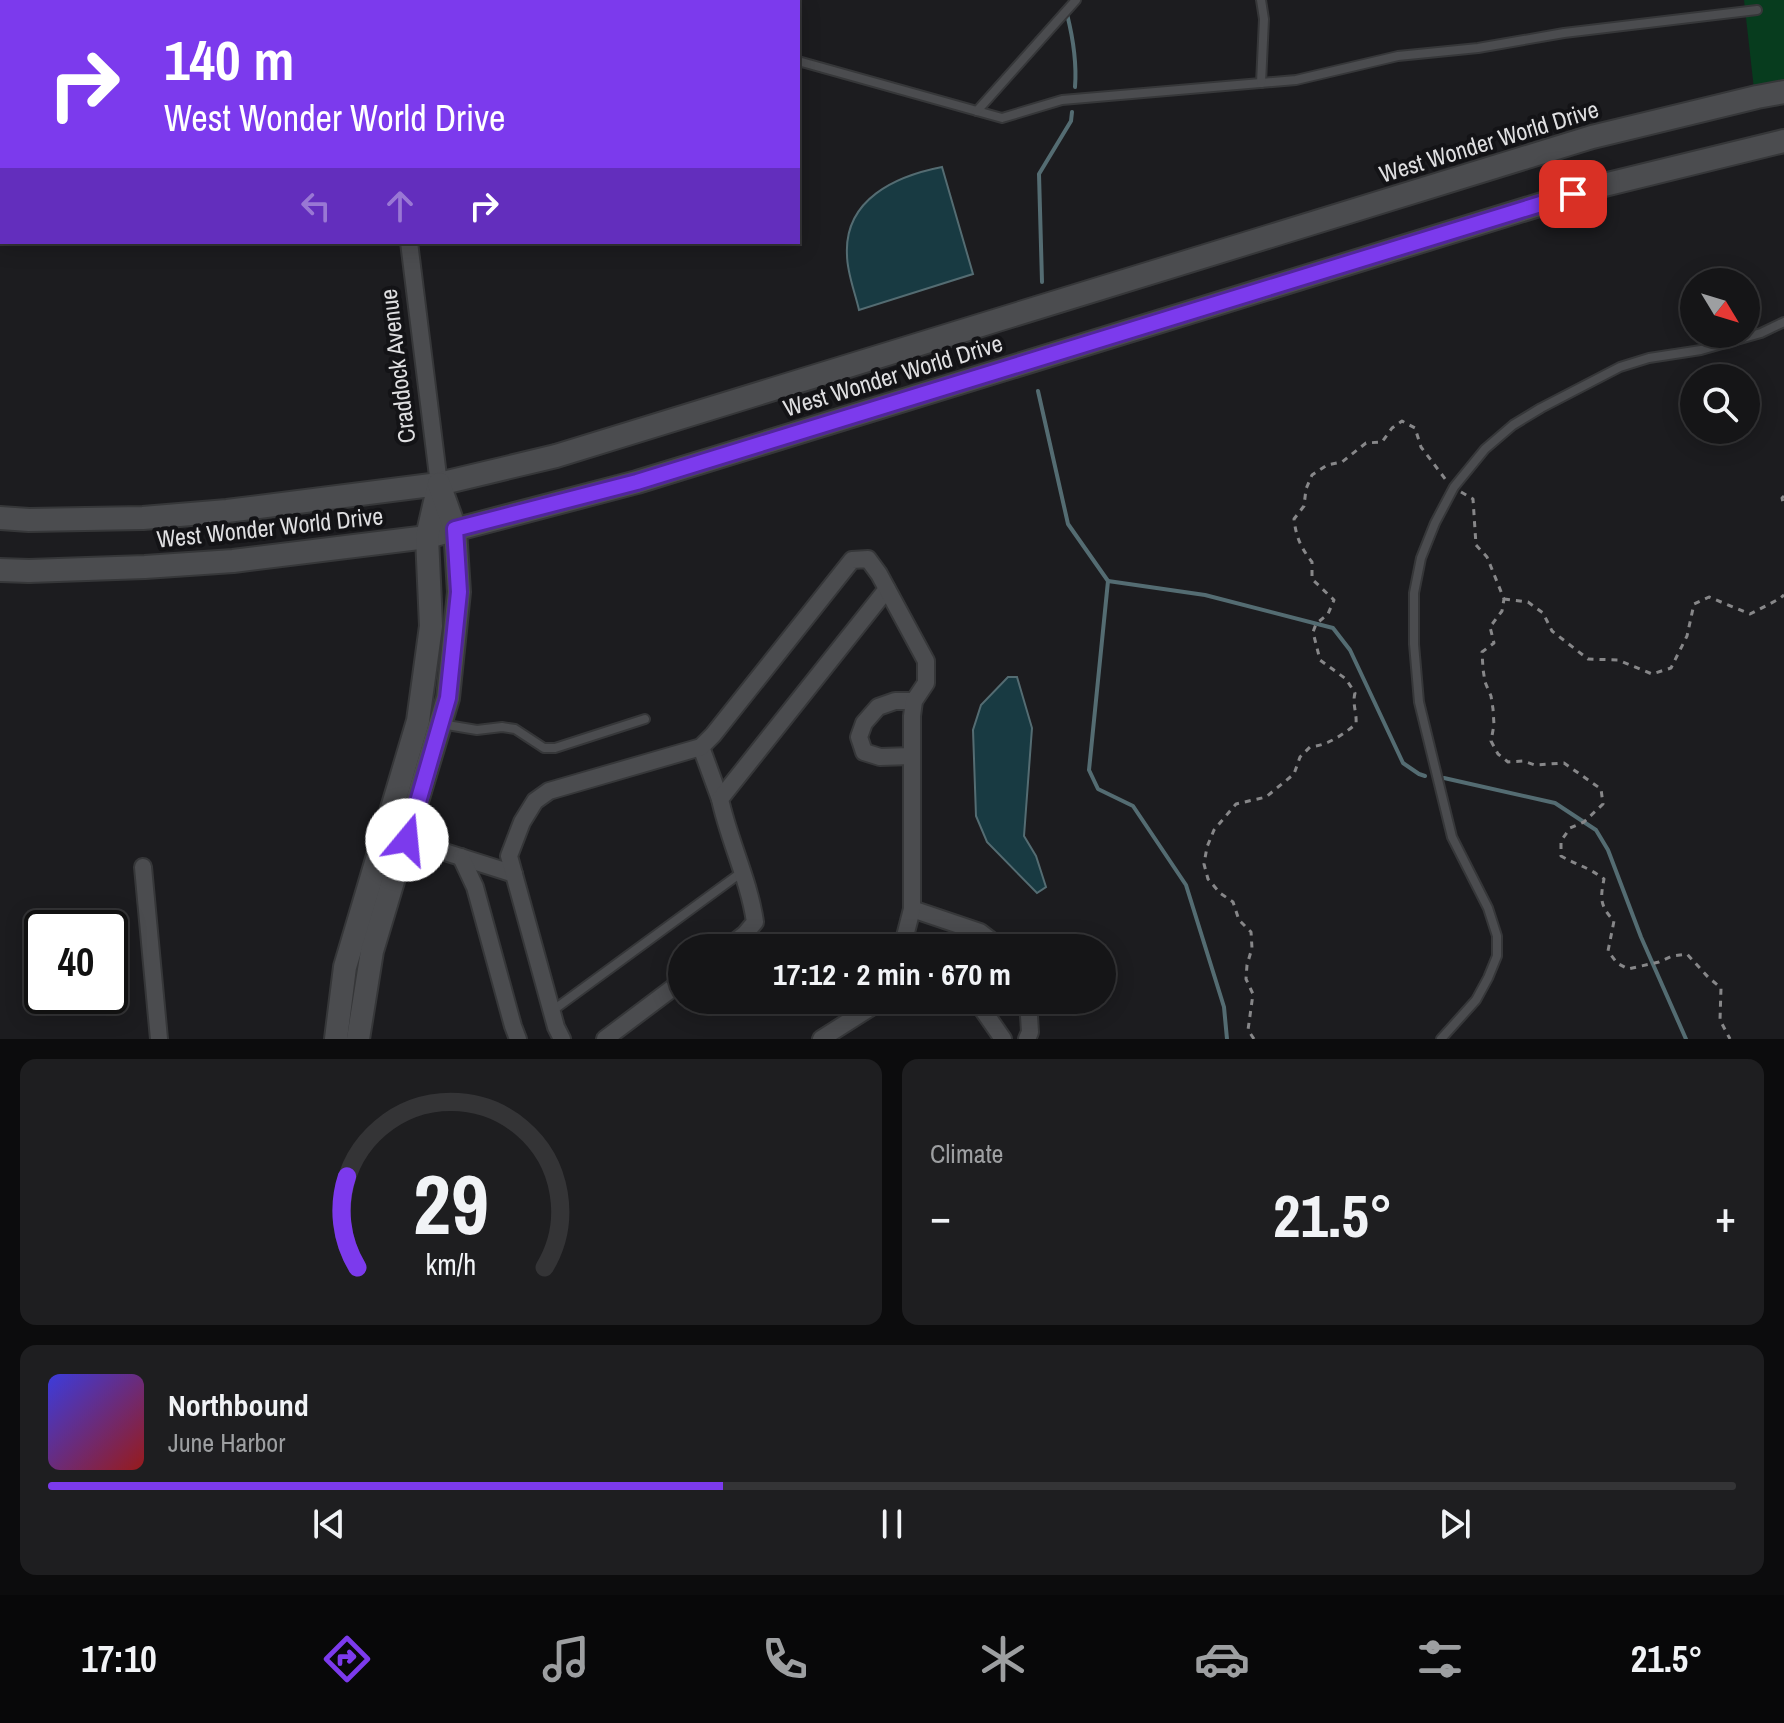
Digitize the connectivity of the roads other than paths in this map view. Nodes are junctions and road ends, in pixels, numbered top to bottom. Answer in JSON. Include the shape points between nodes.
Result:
{"nodes":[{"id":1,"x":1076,"y":0,"type":"edge"},
{"id":2,"x":1261,"y":0,"type":"edge"},
{"id":3,"x":1757,"y":10,"type":"dead end"},
{"id":4,"x":800,"y":62,"type":"edge"},
{"id":5,"x":1261,"y":83,"type":"junction"},
{"id":6,"x":1784,"y":92,"type":"edge"},
{"id":7,"x":977,"y":111,"type":"junction"},
{"id":8,"x":1784,"y":141,"type":"edge"},
{"id":9,"x":409,"y":244,"type":"edge"},
{"id":10,"x":1784,"y":322,"type":"edge"},
{"id":11,"x":439,"y":484,"type":"junction"},
{"id":12,"x":0,"y":518,"type":"edge"},
{"id":13,"x":455,"y":529,"type":"junction"},
{"id":14,"x":427,"y":537,"type":"junction"},
{"id":15,"x":0,"y":570,"type":"edge"},
{"id":16,"x":887,"y":589,"type":"junction"},
{"id":17,"x":914,"y":701,"type":"junction"},
{"id":18,"x":645,"y":719,"type":"dead end"},
{"id":19,"x":441,"y":724,"type":"junction"},
{"id":20,"x":701,"y":747,"type":"junction"},
{"id":21,"x":912,"y":756,"type":"junction"},
{"id":22,"x":720,"y":799,"type":"junction"},
{"id":23,"x":407,"y":840,"type":"junction"},
{"id":24,"x":461,"y":857,"type":"junction"},
{"id":25,"x":143,"y":867,"type":"dead end"},
{"id":26,"x":742,"y":872,"type":"junction"},
{"id":27,"x":514,"y":874,"type":"junction"},
{"id":28,"x":912,"y":909,"type":"junction"},
{"id":29,"x":745,"y":934,"type":"edge"},
{"id":30,"x":906,"y":934,"type":"edge"},
{"id":31,"x":965,"y":934,"type":"edge"},
{"id":32,"x":668,"y":992,"type":"edge"},
{"id":33,"x":551,"y":1011,"type":"junction"},
{"id":34,"x":860,"y":1014,"type":"edge"},
{"id":35,"x":986,"y":1014,"type":"edge"},
{"id":36,"x":1029,"y":1014,"type":"edge"},
{"id":37,"x":159,"y":1039,"type":"edge"},
{"id":38,"x":336,"y":1039,"type":"edge"},
{"id":39,"x":358,"y":1039,"type":"edge"},
{"id":40,"x":518,"y":1039,"type":"edge"},
{"id":41,"x":562,"y":1039,"type":"edge"},
{"id":42,"x":605,"y":1039,"type":"edge"},
{"id":43,"x":821,"y":1039,"type":"edge"},
{"id":44,"x":1003,"y":1039,"type":"edge"},
{"id":45,"x":1027,"y":1039,"type":"edge"},
{"id":46,"x":1441,"y":1039,"type":"edge"}],
"edges":[{"from":1,"to":7,"type":"lane"},
{"from":2,"to":5,"type":"lane"},
{"from":3,"to":5,"type":"lane","via":[[1398,56]]},
{"from":4,"to":7,"type":"lane"},
{"from":5,"to":7,"type":"lane","via":[[1062,100],[1002,118]]},
{"from":6,"to":11,"type":"main road","name":"West Wonder World Drive","via":[[1592,137],[621,437]]},
{"from":8,"to":13,"type":"main road","name":"West Wonder World Drive","via":[[1604,185],[637,482]]},
{"from":9,"to":11,"type":"street","name":"Craddock Avenue"},
{"from":10,"to":46,"type":"lane","via":[[1746,338],[1620,367],[1541,408],[1485,449],[1454,487],[1435,523],[1414,593],[1419,702],[1452,837],[1497,936],[1497,956],[1488,978]]},
{"from":11,"to":12,"type":"main road","name":"West Wonder World Drive","via":[[157,517]]},
{"from":11,"to":13,"type":"main road","name":"Craddock Avenue"},
{"from":11,"to":14,"type":"main road","name":"Craddock Avenue"},
{"from":13,"to":14,"type":"main road","name":"West Wonder World Drive"},
{"from":13,"to":19,"type":"main road","name":"Craddock Avenue","via":[[459,592]]},
{"from":14,"to":15,"type":"main road","name":"West Wonder World Drive","via":[[233,561]]},
{"from":14,"to":38,"type":"main road","name":"Craddock Avenue","via":[[431,626],[418,721],[345,967]]},
{"from":16,"to":17,"type":"street","via":[[926,661],[926,683]]},
{"from":16,"to":20,"type":"street","via":[[868,559],[852,560]]},
{"from":16,"to":22,"type":"street"},
{"from":17,"to":21,"type":"street"},
{"from":17,"to":21,"type":"street","via":[[878,707],[859,737],[864,752]]},
{"from":18,"to":19,"type":"lane","via":[[555,748],[544,748],[515,729]]},
{"from":19,"to":23,"type":"main road","name":"Craddock Avenue"},
{"from":20,"to":22,"type":"street"},
{"from":20,"to":27,"type":"street","via":[[549,791],[522,822],[509,856]]},
{"from":21,"to":28,"type":"street"},
{"from":22,"to":26,"type":"street"},
{"from":23,"to":24,"type":"street"},
{"from":23,"to":39,"type":"main road","name":"Craddock Avenue","via":[[372,951]]},
{"from":24,"to":27,"type":"street"},
{"from":24,"to":40,"type":"street","via":[[475,887]]},
{"from":25,"to":37,"type":"street"},
{"from":26,"to":29,"type":"street","via":[[755,922]]},
{"from":26,"to":33,"type":"lane"},
{"from":27,"to":33,"type":"street"},
{"from":28,"to":30,"type":"street"},
{"from":28,"to":31,"type":"street"},
{"from":32,"to":42,"type":"street"},
{"from":33,"to":41,"type":"street"},
{"from":34,"to":43,"type":"street"},
{"from":35,"to":44,"type":"street"},
{"from":36,"to":45,"type":"street"}]}
